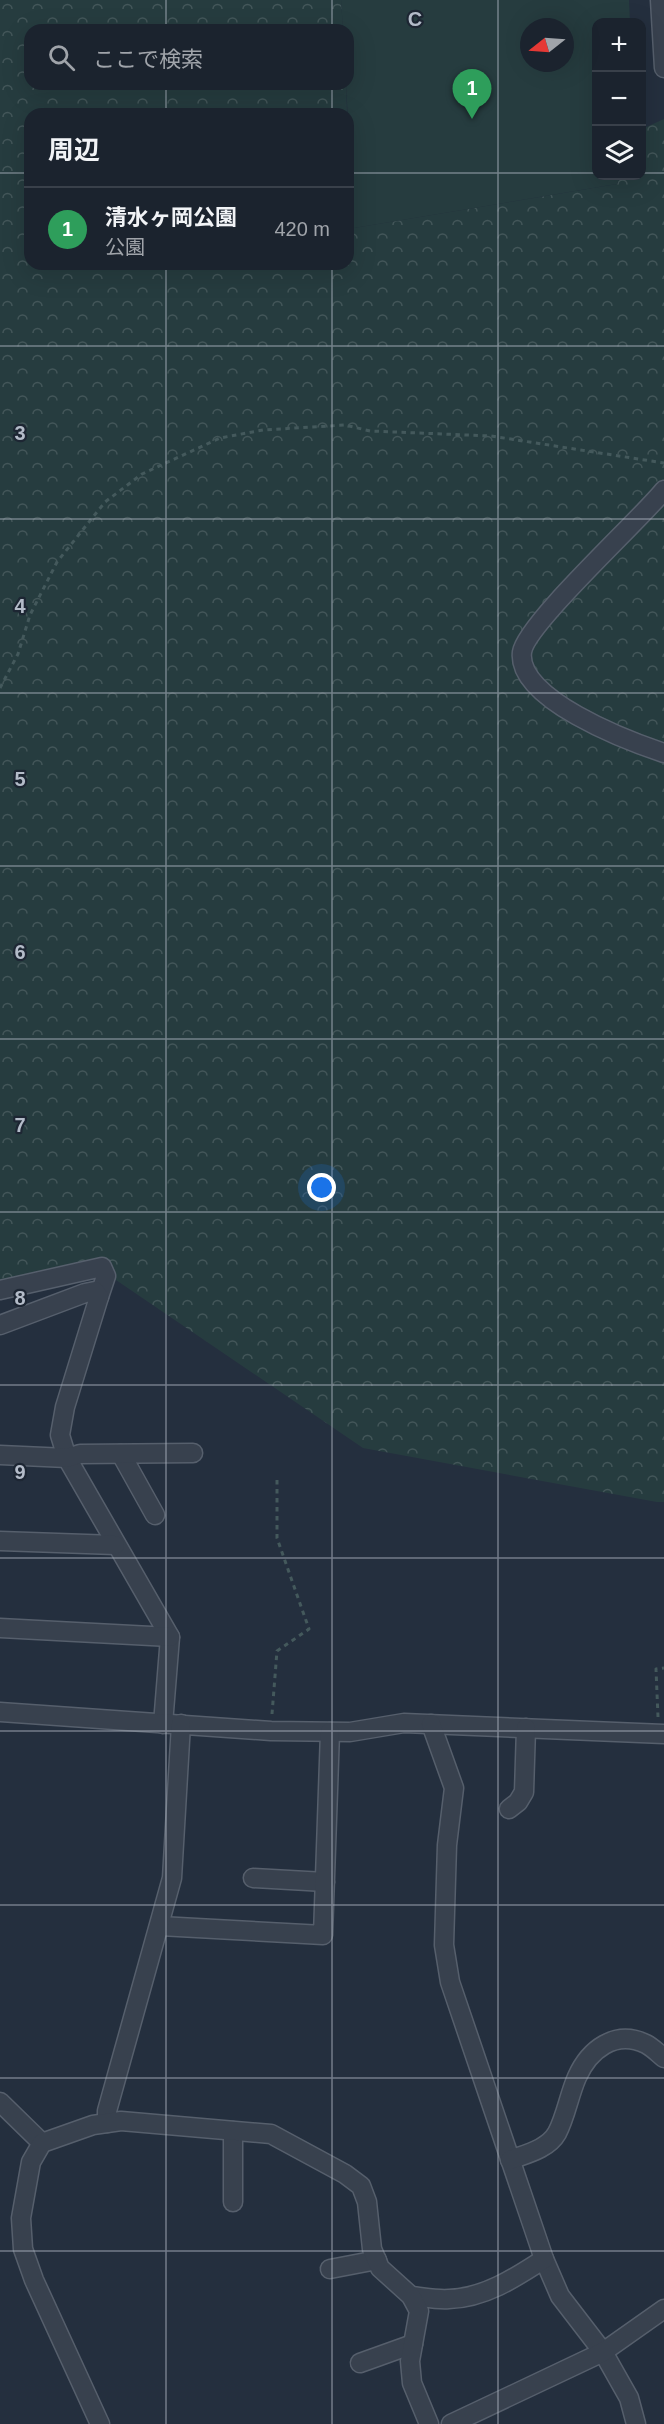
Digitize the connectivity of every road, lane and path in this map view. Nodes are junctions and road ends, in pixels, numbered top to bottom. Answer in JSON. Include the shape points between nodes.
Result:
{"nodes":[{"id":1,"x":660,"y":0,"type":"edge"},
{"id":2,"x":664,"y":68,"type":"edge"},
{"id":3,"x":664,"y":463,"type":"edge"},
{"id":4,"x":664,"y":490,"type":"edge"},
{"id":5,"x":0,"y":688,"type":"edge"},
{"id":6,"x":664,"y":753,"type":"edge"},
{"id":7,"x":0,"y":1290,"type":"edge"},
{"id":8,"x":99,"y":1297,"type":"junction"},
{"id":9,"x":2,"y":1329,"type":"edge"},
{"id":10,"x":192,"y":1453,"type":"dead end"},
{"id":11,"x":122,"y":1454,"type":"junction"},
{"id":12,"x":0,"y":1455,"type":"edge"},
{"id":13,"x":67,"y":1458,"type":"junction"},
{"id":14,"x":277,"y":1478,"type":"dead end"},
{"id":15,"x":155,"y":1515,"type":"dead end"},
{"id":16,"x":0,"y":1541,"type":"edge"},
{"id":17,"x":115,"y":1545,"type":"junction"},
{"id":18,"x":0,"y":1628,"type":"edge"},
{"id":19,"x":170,"y":1637,"type":"junction"},
{"id":20,"x":664,"y":1668,"type":"edge"},
{"id":21,"x":0,"y":1712,"type":"edge"},
{"id":22,"x":172,"y":1724,"type":"junction"},
{"id":23,"x":431,"y":1724,"type":"junction"},
{"id":24,"x":526,"y":1728,"type":"junction"},
{"id":25,"x":271,"y":1731,"type":"junction"},
{"id":26,"x":330,"y":1732,"type":"junction"},
{"id":27,"x":662,"y":1734,"type":"edge"},
{"id":28,"x":509,"y":1809,"type":"dead end"},
{"id":29,"x":253,"y":1878,"type":"dead end"},
{"id":30,"x":325,"y":1882,"type":"junction"},
{"id":31,"x":160,"y":1926,"type":"junction"},
{"id":32,"x":664,"y":2058,"type":"edge"},
{"id":33,"x":0,"y":2102,"type":"edge"},
{"id":34,"x":107,"y":2123,"type":"junction"},
{"id":35,"x":233,"y":2131,"type":"junction"},
{"id":36,"x":42,"y":2143,"type":"junction"},
{"id":37,"x":510,"y":2160,"type":"junction"},
{"id":38,"x":233,"y":2202,"type":"dead end"},
{"id":39,"x":544,"y":2259,"type":"junction"},
{"id":40,"x":376,"y":2260,"type":"junction"},
{"id":41,"x":330,"y":2269,"type":"dead end"},
{"id":42,"x":411,"y":2296,"type":"junction"},
{"id":43,"x":664,"y":2309,"type":"edge"},
{"id":44,"x":413,"y":2344,"type":"junction"},
{"id":45,"x":603,"y":2352,"type":"junction"},
{"id":46,"x":360,"y":2363,"type":"dead end"},
{"id":47,"x":100,"y":2424,"type":"edge"},
{"id":48,"x":429,"y":2424,"type":"edge"},
{"id":49,"x":451,"y":2424,"type":"edge"},
{"id":50,"x":636,"y":2424,"type":"edge"}],
"edges":[{"from":1,"to":2,"type":"street"},
{"from":3,"to":5,"type":"path","via":[[491,436],[370,431],[345,425],[263,430],[220,438],[142,474],[105,502],[57,562]]},
{"from":4,"to":6,"type":"street","via":[[546,615],[522,652],[526,673],[538,689],[562,707]]},
{"from":7,"to":8,"type":"street","via":[[102,1267],[106,1275]]},
{"from":8,"to":9,"type":"street","via":[[95,1292],[85,1293]]},
{"from":8,"to":13,"type":"street","via":[[65,1407],[60,1435]]},
{"from":10,"to":11,"type":"street"},
{"from":11,"to":13,"type":"street","via":[[80,1454]]},
{"from":11,"to":15,"type":"street"},
{"from":12,"to":13,"type":"street"},
{"from":13,"to":17,"type":"street"},
{"from":14,"to":25,"type":"path","via":[[278,1538],[309,1629],[277,1651]]},
{"from":16,"to":17,"type":"street"},
{"from":17,"to":19,"type":"street"},
{"from":18,"to":19,"type":"street"},
{"from":19,"to":22,"type":"street"},
{"from":20,"to":27,"type":"path","via":[[656,1669]]},
{"from":21,"to":22,"type":"street"},
{"from":22,"to":25,"type":"street"},
{"from":22,"to":31,"type":"street","via":[[172,1878]]},
{"from":23,"to":24,"type":"street"},
{"from":23,"to":26,"type":"street"},
{"from":23,"to":37,"type":"street","via":[[454,1788],[447,1845],[444,1945],[450,1982]]},
{"from":24,"to":27,"type":"street"},
{"from":24,"to":28,"type":"street","via":[[524,1792]]},
{"from":25,"to":26,"type":"street"},
{"from":26,"to":30,"type":"street"},
{"from":29,"to":30,"type":"street"},
{"from":30,"to":31,"type":"street","via":[[323,1935]]},
{"from":31,"to":34,"type":"street","via":[[110,2100]]},
{"from":32,"to":37,"type":"street","via":[[646,2044],[626,2038],[604,2043],[577,2076],[556,2134],[546,2145]]},
{"from":33,"to":36,"type":"street"},
{"from":34,"to":35,"type":"street"},
{"from":34,"to":36,"type":"street"},
{"from":35,"to":38,"type":"street"},
{"from":35,"to":40,"type":"street","via":[[271,2134],[361,2186]]},
{"from":36,"to":47,"type":"street","via":[[31,2162],[21,2218],[23,2249]]},
{"from":37,"to":39,"type":"street"},
{"from":39,"to":42,"type":"street","via":[[507,2283],[476,2295],[449,2299]]},
{"from":39,"to":45,"type":"street","via":[[560,2296]]},
{"from":40,"to":41,"type":"street"},
{"from":40,"to":42,"type":"street"},
{"from":42,"to":44,"type":"street","via":[[419,2312]]},
{"from":43,"to":45,"type":"street"},
{"from":44,"to":46,"type":"street"},
{"from":44,"to":48,"type":"street","via":[[412,2383]]},
{"from":45,"to":49,"type":"street"},
{"from":45,"to":50,"type":"street","via":[[629,2398]]}]}
